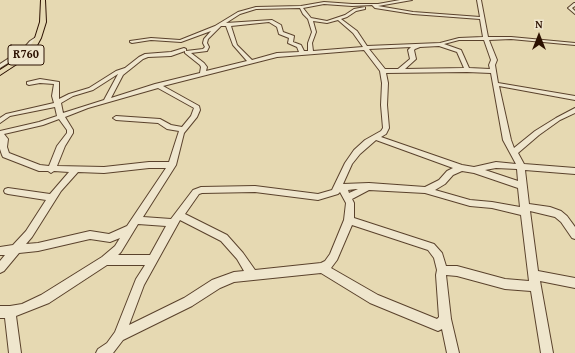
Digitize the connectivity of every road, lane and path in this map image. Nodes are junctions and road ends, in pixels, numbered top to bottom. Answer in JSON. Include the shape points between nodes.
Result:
{"nodes":[{"id":1,"x":43,"y":0,"type":"edge"},
{"id":2,"x":311,"y":0,"type":"edge"},
{"id":3,"x":410,"y":0,"type":"edge"},
{"id":4,"x":479,"y":0,"type":"edge"},
{"id":5,"x":568,"y":1,"type":"edge"},
{"id":6,"x":363,"y":2,"type":"edge"},
{"id":7,"x":575,"y":3,"type":"edge"},
{"id":8,"x":379,"y":5,"type":"junction"},
{"id":9,"x":307,"y":6,"type":"junction"},
{"id":10,"x":301,"y":7,"type":"junction"},
{"id":11,"x":372,"y":7,"type":"junction"},
{"id":12,"x":575,"y":13,"type":"edge"},
{"id":13,"x":482,"y":18,"type":"junction"},
{"id":14,"x":310,"y":19,"type":"junction"},
{"id":15,"x":339,"y":19,"type":"junction"},
{"id":16,"x":228,"y":24,"type":"junction"},
{"id":17,"x":219,"y":26,"type":"junction"},
{"id":18,"x":38,"y":38,"type":"junction"},
{"id":19,"x":486,"y":39,"type":"junction"},
{"id":20,"x":181,"y":41,"type":"junction"},
{"id":21,"x":132,"y":42,"type":"dead end"},
{"id":22,"x":440,"y":44,"type":"junction"},
{"id":23,"x":575,"y":44,"type":"edge"},
{"id":24,"x":420,"y":45,"type":"junction"},
{"id":25,"x":366,"y":48,"type":"junction"},
{"id":26,"x":185,"y":51,"type":"junction"},
{"id":27,"x":311,"y":52,"type":"junction"},
{"id":28,"x":302,"y":53,"type":"junction"},
{"id":29,"x":250,"y":61,"type":"junction"},
{"id":30,"x":0,"y":66,"type":"edge"},
{"id":31,"x":125,"y":70,"type":"junction"},
{"id":32,"x":467,"y":70,"type":"junction"},
{"id":33,"x":399,"y":71,"type":"junction"},
{"id":34,"x":494,"y":71,"type":"junction"},
{"id":35,"x":383,"y":72,"type":"junction"},
{"id":36,"x":0,"y":73,"type":"edge"},
{"id":37,"x":203,"y":74,"type":"junction"},
{"id":38,"x":30,"y":83,"type":"dead end"},
{"id":39,"x":497,"y":84,"type":"junction"},
{"id":40,"x":157,"y":85,"type":"junction"},
{"id":41,"x":575,"y":98,"type":"edge"},
{"id":42,"x":106,"y":101,"type":"junction"},
{"id":43,"x":58,"y":103,"type":"junction"},
{"id":44,"x":575,"y":110,"type":"edge"},
{"id":45,"x":61,"y":117,"type":"junction"},
{"id":46,"x":116,"y":118,"type":"dead end"},
{"id":47,"x":0,"y":121,"type":"edge"},
{"id":48,"x":184,"y":130,"type":"junction"},
{"id":49,"x":0,"y":134,"type":"edge"},
{"id":50,"x":375,"y":137,"type":"junction"},
{"id":51,"x":514,"y":152,"type":"junction"},
{"id":52,"x":172,"y":165,"type":"junction"},
{"id":53,"x":520,"y":167,"type":"junction"},
{"id":54,"x":461,"y":168,"type":"junction"},
{"id":55,"x":51,"y":170,"type":"junction"},
{"id":56,"x":75,"y":170,"type":"junction"},
{"id":57,"x":474,"y":170,"type":"junction"},
{"id":58,"x":575,"y":171,"type":"edge"},
{"id":59,"x":369,"y":186,"type":"junction"},
{"id":60,"x":522,"y":186,"type":"junction"},
{"id":61,"x":338,"y":190,"type":"junction"},
{"id":62,"x":425,"y":190,"type":"junction"},
{"id":63,"x":8,"y":191,"type":"dead end"},
{"id":64,"x":52,"y":198,"type":"junction"},
{"id":65,"x":348,"y":198,"type":"junction"},
{"id":66,"x":525,"y":209,"type":"junction"},
{"id":67,"x":176,"y":219,"type":"junction"},
{"id":68,"x":136,"y":220,"type":"junction"},
{"id":69,"x":349,"y":220,"type":"junction"},
{"id":70,"x":130,"y":229,"type":"junction"},
{"id":71,"x":575,"y":235,"type":"edge"},
{"id":72,"x":118,"y":249,"type":"junction"},
{"id":73,"x":16,"y":250,"type":"junction"},
{"id":74,"x":0,"y":251,"type":"edge"},
{"id":75,"x":127,"y":259,"type":"junction"},
{"id":76,"x":106,"y":260,"type":"junction"},
{"id":77,"x":153,"y":260,"type":"junction"},
{"id":78,"x":0,"y":268,"type":"edge"},
{"id":79,"x":322,"y":268,"type":"junction"},
{"id":80,"x":442,"y":270,"type":"junction"},
{"id":81,"x":252,"y":274,"type":"junction"},
{"id":82,"x":534,"y":275,"type":"junction"},
{"id":83,"x":575,"y":283,"type":"edge"},
{"id":84,"x":535,"y":286,"type":"junction"},
{"id":85,"x":5,"y":312,"type":"edge"},
{"id":86,"x":443,"y":325,"type":"junction"},
{"id":87,"x":119,"y":336,"type":"junction"},
{"id":88,"x":15,"y":353,"type":"edge"},
{"id":89,"x":102,"y":353,"type":"edge"},
{"id":90,"x":454,"y":353,"type":"edge"},
{"id":91,"x":547,"y":353,"type":"edge"}],
"edges":[{"from":1,"to":18,"type":"main road","number":"R760"},
{"from":2,"to":9,"type":"street"},
{"from":3,"to":8,"type":"street"},
{"from":4,"to":13,"type":"street"},
{"from":5,"to":7,"type":"street"},
{"from":6,"to":8,"type":"street"},
{"from":6,"to":9,"type":"street","via":[[352,5],[324,3]]},
{"from":7,"to":12,"type":"street","via":[[570,9]]},
{"from":8,"to":11,"type":"street"},
{"from":9,"to":10,"type":"street"},
{"from":10,"to":14,"type":"street"},
{"from":10,"to":17,"type":"street","via":[[250,9]]},
{"from":11,"to":13,"type":"street","via":[[421,14]]},
{"from":11,"to":15,"type":"street","via":[[355,10]]},
{"from":13,"to":19,"type":"street"},
{"from":14,"to":15,"type":"street","via":[[327,22]]},
{"from":14,"to":27,"type":"street","via":[[314,34],[310,43]]},
{"from":15,"to":25,"type":"street","via":[[355,32]]},
{"from":16,"to":17,"type":"street"},
{"from":16,"to":28,"type":"street","via":[[265,20],[272,22],[279,26],[281,33],[292,37],[290,43],[299,46]]},
{"from":16,"to":29,"type":"street","via":[[235,45]]},
{"from":17,"to":20,"type":"street"},
{"from":17,"to":26,"type":"street","via":[[206,39],[205,50]]},
{"from":18,"to":30,"type":"street"},
{"from":18,"to":36,"type":"main road","number":"R760","via":[[24,58]]},
{"from":19,"to":22,"type":"street"},
{"from":19,"to":23,"type":"street","via":[[511,38]]},
{"from":19,"to":34,"type":"street","via":[[494,60]]},
{"from":20,"to":21,"type":"street","via":[[151,39]]},
{"from":20,"to":26,"type":"street","via":[[180,47]]},
{"from":22,"to":24,"type":"street"},
{"from":22,"to":32,"type":"street","via":[[459,51]]},
{"from":24,"to":25,"type":"street"},
{"from":24,"to":33,"type":"street","via":[[413,48],[412,59]]},
{"from":25,"to":27,"type":"street"},
{"from":25,"to":35,"type":"street"},
{"from":26,"to":31,"type":"street","via":[[144,56]]},
{"from":26,"to":37,"type":"street","via":[[202,64]]},
{"from":27,"to":28,"type":"street"},
{"from":28,"to":29,"type":"street"},
{"from":29,"to":37,"type":"street"},
{"from":31,"to":42,"type":"street"},
{"from":31,"to":43,"type":"street","via":[[91,89],[66,97]]},
{"from":32,"to":33,"type":"street"},
{"from":32,"to":34,"type":"street"},
{"from":33,"to":35,"type":"street"},
{"from":34,"to":39,"type":"street"},
{"from":35,"to":50,"type":"street","via":[[386,128]]},
{"from":37,"to":40,"type":"street"},
{"from":38,"to":43,"type":"street","via":[[58,83],[55,92]]},
{"from":39,"to":41,"type":"street"},
{"from":39,"to":51,"type":"street","via":[[507,140]]},
{"from":40,"to":42,"type":"street"},
{"from":40,"to":48,"type":"street","via":[[197,107],[196,113]]},
{"from":42,"to":45,"type":"street"},
{"from":43,"to":45,"type":"street"},
{"from":43,"to":47,"type":"street","via":[[8,115]]},
{"from":44,"to":51,"type":"street","via":[[537,133]]},
{"from":45,"to":49,"type":"street"},
{"from":45,"to":55,"type":"street","via":[[70,133],[61,146]]},
{"from":46,"to":48,"type":"street","via":[[160,121],[169,128]]},
{"from":48,"to":52,"type":"street","via":[[178,140],[177,153]]},
{"from":49,"to":55,"type":"street","via":[[4,139],[6,155],[32,167]]},
{"from":50,"to":54,"type":"street"},
{"from":50,"to":61,"type":"street","via":[[357,152],[349,163]]},
{"from":51,"to":53,"type":"street","via":[[519,158]]},
{"from":52,"to":56,"type":"street"},
{"from":52,"to":68,"type":"street"},
{"from":53,"to":57,"type":"street","via":[[490,166]]},
{"from":53,"to":58,"type":"street"},
{"from":53,"to":60,"type":"street"},
{"from":54,"to":57,"type":"street"},
{"from":54,"to":62,"type":"street","via":[[450,173],[438,185]]},
{"from":55,"to":56,"type":"street"},
{"from":56,"to":64,"type":"street"},
{"from":57,"to":60,"type":"street"},
{"from":59,"to":61,"type":"street"},
{"from":59,"to":62,"type":"street"},
{"from":59,"to":65,"type":"street"},
{"from":60,"to":66,"type":"street"},
{"from":61,"to":65,"type":"street"},
{"from":61,"to":67,"type":"street","via":[[318,197],[255,189],[201,190],[193,195]]},
{"from":62,"to":66,"type":"street","via":[[470,203]]},
{"from":63,"to":64,"type":"street"},
{"from":64,"to":73,"type":"street"},
{"from":65,"to":69,"type":"street"},
{"from":66,"to":71,"type":"street","via":[[558,214]]},
{"from":66,"to":82,"type":"street"},
{"from":67,"to":68,"type":"street"},
{"from":67,"to":77,"type":"street"},
{"from":67,"to":81,"type":"street","via":[[224,238]]},
{"from":68,"to":70,"type":"street"},
{"from":69,"to":79,"type":"street","via":[[334,257]]},
{"from":69,"to":80,"type":"street","via":[[431,247],[439,256]]},
{"from":70,"to":72,"type":"street"},
{"from":70,"to":73,"type":"street","via":[[110,238],[90,235]]},
{"from":72,"to":75,"type":"street"},
{"from":72,"to":76,"type":"street"},
{"from":73,"to":74,"type":"street"},
{"from":73,"to":78,"type":"street"},
{"from":75,"to":76,"type":"street"},
{"from":75,"to":77,"type":"street"},
{"from":76,"to":85,"type":"street","via":[[45,299],[31,306]]},
{"from":77,"to":87,"type":"street","via":[[134,296]]},
{"from":79,"to":81,"type":"street"},
{"from":79,"to":86,"type":"street","via":[[374,299]]},
{"from":80,"to":84,"type":"street","via":[[457,271],[505,284]]},
{"from":80,"to":86,"type":"street"},
{"from":81,"to":87,"type":"street","via":[[216,284],[188,302]]},
{"from":82,"to":83,"type":"street"},
{"from":82,"to":84,"type":"street"},
{"from":84,"to":91,"type":"street"},
{"from":85,"to":88,"type":"street"},
{"from":86,"to":90,"type":"street"},
{"from":87,"to":89,"type":"street","via":[[111,347]]}]}
